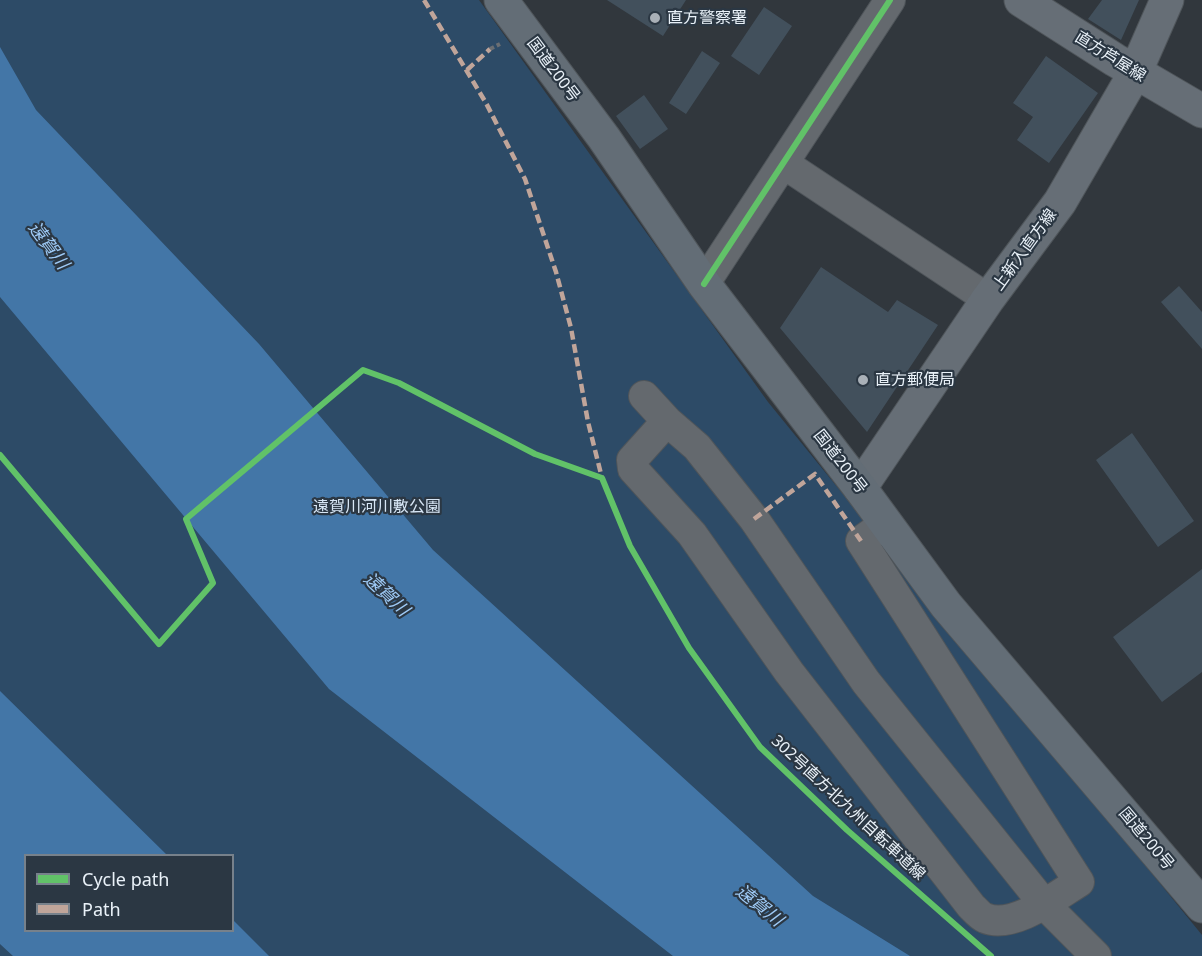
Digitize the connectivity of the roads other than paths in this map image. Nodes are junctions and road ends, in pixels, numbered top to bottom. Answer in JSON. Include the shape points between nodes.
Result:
{"nodes":[{"id":1,"x":890,"y":0,"type":"edge"},
{"id":2,"x":1021,"y":0,"type":"edge"},
{"id":3,"x":1167,"y":0,"type":"edge"},
{"id":4,"x":508,"y":3,"type":"edge"},
{"id":5,"x":1135,"y":73,"type":"junction"},
{"id":6,"x":1202,"y":111,"type":"edge"},
{"id":7,"x":783,"y":163,"type":"junction"},
{"id":8,"x":704,"y":284,"type":"junction"},
{"id":9,"x":988,"y":299,"type":"junction"},
{"id":10,"x":644,"y":396,"type":"dead end"},
{"id":11,"x":668,"y":421,"type":"junction"},
{"id":12,"x":860,"y":488,"type":"junction"},
{"id":13,"x":886,"y":523,"type":"junction"},
{"id":14,"x":1044,"y":904,"type":"junction"},
{"id":15,"x":1202,"y":906,"type":"edge"},
{"id":16,"x":1096,"y":956,"type":"edge"}],
"edges":[{"from":1,"to":7,"type":"street"},
{"from":2,"to":5,"type":"main road","name":"直方芦屋線"},
{"from":3,"to":5,"type":"main road","name":"上新入直方線"},
{"from":4,"to":8,"type":"highway","name":"国道200号"},
{"from":5,"to":6,"type":"main road","name":"直方芦屋線"},
{"from":5,"to":9,"type":"main road","name":"上新入直方線","via":[[1060,202]]},
{"from":7,"to":8,"type":"street"},
{"from":7,"to":9,"type":"street"},
{"from":8,"to":12,"type":"highway","name":"国道200号"},
{"from":9,"to":12,"type":"main road","name":"上新入直方線"},
{"from":10,"to":11,"type":"street"},
{"from":11,"to":14,"type":"street","via":[[697,447],[754,519],[866,682]]},
{"from":11,"to":14,"type":"street","via":[[632,460],[633,470],[692,534],[789,672],[971,906],[986,918],[1005,920]]},
{"from":12,"to":13,"type":"highway","name":"国道200号"},
{"from":13,"to":14,"type":"street","via":[[861,541],[1079,882]]},
{"from":13,"to":15,"type":"highway","name":"国道200号","via":[[946,605]]},
{"from":14,"to":16,"type":"street"}]}
